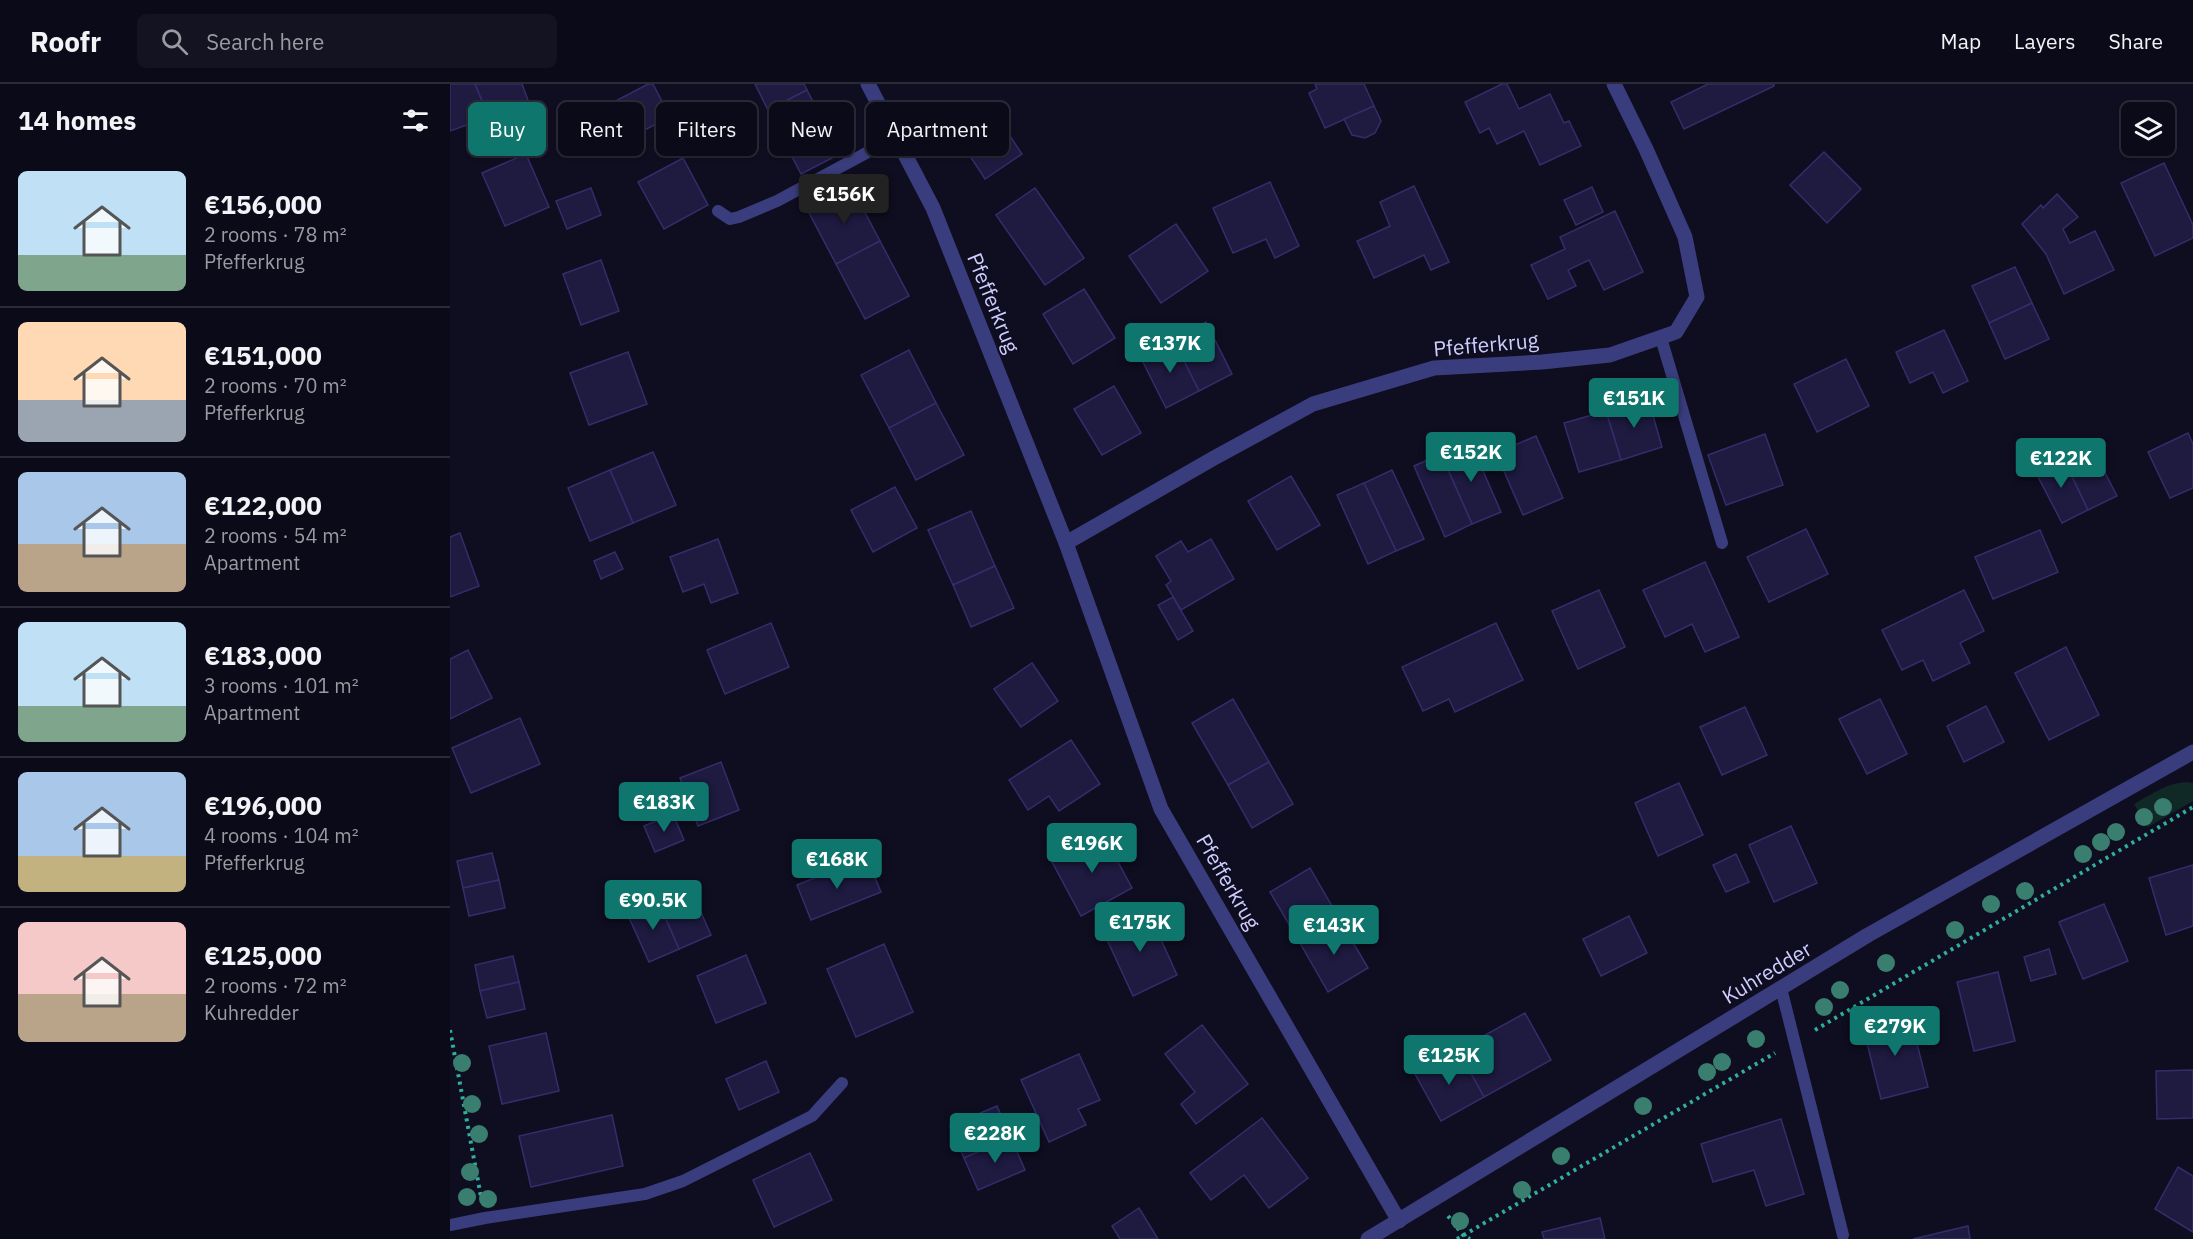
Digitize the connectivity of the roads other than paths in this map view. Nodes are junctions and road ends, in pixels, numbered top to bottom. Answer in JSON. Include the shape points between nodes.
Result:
{"nodes":[{"id":1,"x":868,"y":84,"type":"edge"},
{"id":2,"x":1614,"y":84,"type":"edge"},
{"id":3,"x":878,"y":102,"type":"edge"},
{"id":4,"x":866,"y":153,"type":"edge"},
{"id":5,"x":906,"y":156,"type":"edge"},
{"id":6,"x":718,"y":211,"type":"dead end"},
{"id":7,"x":1661,"y":338,"type":"junction"},
{"id":8,"x":1066,"y":543,"type":"junction"},
{"id":9,"x":1722,"y":543,"type":"dead end"},
{"id":10,"x":2193,"y":752,"type":"edge"},
{"id":11,"x":1781,"y":988,"type":"junction"},
{"id":12,"x":843,"y":1083,"type":"dead end"},
{"id":13,"x":1399,"y":1221,"type":"junction"},
{"id":14,"x":450,"y":1225,"type":"edge"},
{"id":15,"x":1843,"y":1235,"type":"dead end"},
{"id":16,"x":1368,"y":1239,"type":"edge"}],
"edges":[{"from":1,"to":3,"type":"street","name":"Pfefferkrug"},
{"from":2,"to":7,"type":"street","name":"Pfefferkrug","via":[[1685,237],[1697,297],[1676,332]]},
{"from":4,"to":6,"type":"lane","via":[[739,217],[730,219]]},
{"from":5,"to":8,"type":"street","name":"Pfefferkrug","via":[[933,208]]},
{"from":7,"to":8,"type":"street","name":"Pfefferkrug","via":[[1610,355],[1434,368],[1313,404]]},
{"from":7,"to":9,"type":"lane"},
{"from":8,"to":13,"type":"street","name":"Pfefferkrug","via":[[1161,809]]},
{"from":10,"to":11,"type":"street","name":"Kuhredder"},
{"from":11,"to":13,"type":"street","name":"Kuhredder"},
{"from":11,"to":15,"type":"lane"},
{"from":12,"to":14,"type":"lane","via":[[812,1116],[683,1181],[645,1194]]},
{"from":13,"to":16,"type":"street","name":"Kuhredder"}]}
